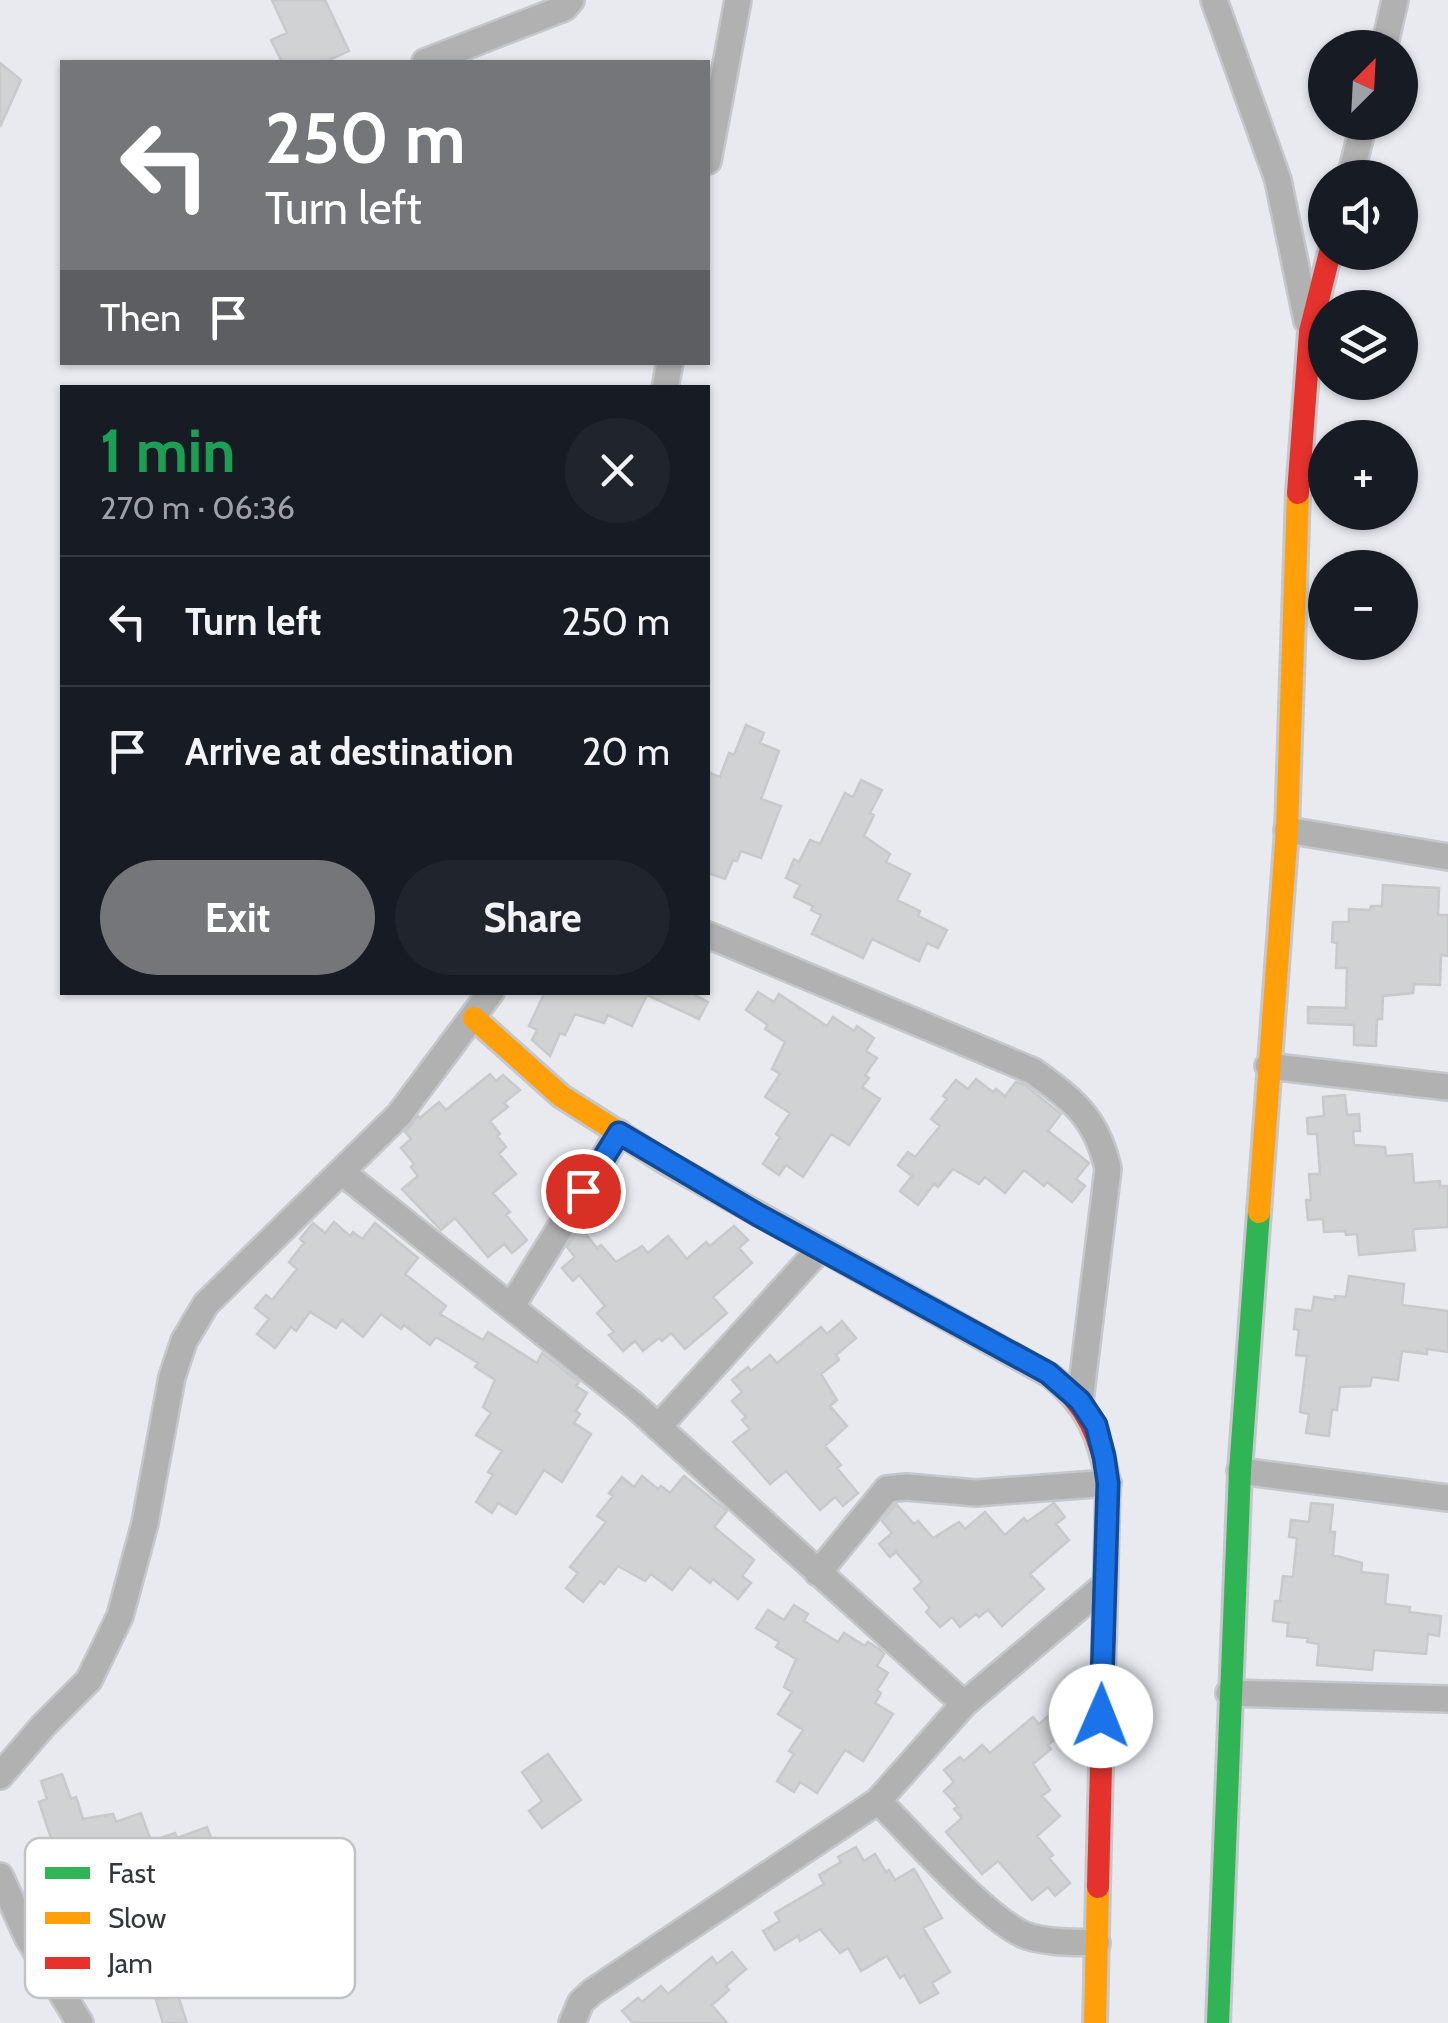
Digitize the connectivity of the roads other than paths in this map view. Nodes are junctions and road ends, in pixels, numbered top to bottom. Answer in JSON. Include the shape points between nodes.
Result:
{"nodes":[{"id":1,"x":571,"y":0,"type":"edge"},
{"id":2,"x":738,"y":0,"type":"edge"},
{"id":3,"x":1214,"y":0,"type":"edge"},
{"id":4,"x":1394,"y":0,"type":"edge"},
{"id":5,"x":1388,"y":30,"type":"edge"},
{"id":6,"x":429,"y":60,"type":"edge"},
{"id":7,"x":710,"y":150,"type":"edge"},
{"id":8,"x":1308,"y":322,"type":"edge"},
{"id":9,"x":1308,"y":353,"type":"edge"},
{"id":10,"x":1287,"y":830,"type":"junction"},
{"id":11,"x":1448,"y":857,"type":"edge"},
{"id":12,"x":710,"y":936,"type":"edge"},
{"id":13,"x":489,"y":995,"type":"edge"},
{"id":14,"x":474,"y":1018,"type":"junction"},
{"id":15,"x":1268,"y":1066,"type":"junction"},
{"id":16,"x":1448,"y":1088,"type":"edge"},
{"id":17,"x":619,"y":1133,"type":"junction"},
{"id":18,"x":344,"y":1173,"type":"junction"},
{"id":19,"x":820,"y":1250,"type":"junction"},
{"id":20,"x":511,"y":1307,"type":"junction"},
{"id":21,"x":1080,"y":1401,"type":"junction"},
{"id":22,"x":658,"y":1428,"type":"junction"},
{"id":23,"x":1240,"y":1472,"type":"junction"},
{"id":24,"x":1108,"y":1483,"type":"junction"},
{"id":25,"x":1448,"y":1498,"type":"edge"},
{"id":26,"x":818,"y":1573,"type":"junction"},
{"id":27,"x":1104,"y":1586,"type":"junction"},
{"id":28,"x":1229,"y":1694,"type":"junction"},
{"id":29,"x":1448,"y":1699,"type":"edge"},
{"id":30,"x":964,"y":1704,"type":"junction"},
{"id":31,"x":0,"y":1776,"type":"edge"},
{"id":32,"x":878,"y":1801,"type":"junction"},
{"id":33,"x":0,"y":1876,"type":"edge"},
{"id":34,"x":25,"y":1931,"type":"edge"},
{"id":35,"x":1097,"y":1943,"type":"junction"},
{"id":36,"x":65,"y":1998,"type":"edge"},
{"id":37,"x":80,"y":2023,"type":"edge"},
{"id":38,"x":572,"y":2023,"type":"edge"},
{"id":39,"x":1096,"y":2023,"type":"edge"},
{"id":40,"x":1218,"y":2023,"type":"edge"}],
"edges":[{"from":1,"to":6,"type":"street"},
{"from":2,"to":7,"type":"street"},
{"from":3,"to":8,"type":"street","via":[[1278,180]]},
{"from":4,"to":5,"type":"street"},
{"from":9,"to":10,"type":"street"},
{"from":10,"to":11,"type":"street"},
{"from":10,"to":15,"type":"street"},
{"from":12,"to":21,"type":"street","via":[[1032,1072],[1070,1098],[1092,1124],[1108,1169]]},
{"from":13,"to":14,"type":"street"},
{"from":14,"to":17,"type":"street","via":[[561,1096]]},
{"from":14,"to":18,"type":"street","via":[[399,1116]]},
{"from":15,"to":16,"type":"street"},
{"from":15,"to":23,"type":"street"},
{"from":17,"to":19,"type":"street"},
{"from":17,"to":20,"type":"street"},
{"from":18,"to":20,"type":"street"},
{"from":18,"to":31,"type":"street","via":[[206,1304],[184,1341],[120,1616],[89,1680]]},
{"from":19,"to":21,"type":"street","via":[[1048,1373]]},
{"from":19,"to":22,"type":"street"},
{"from":20,"to":22,"type":"street"},
{"from":21,"to":24,"type":"street","via":[[1096,1425]]},
{"from":22,"to":26,"type":"street"},
{"from":23,"to":25,"type":"street"},
{"from":23,"to":28,"type":"street"},
{"from":24,"to":26,"type":"street","via":[[976,1493],[887,1490]]},
{"from":24,"to":27,"type":"street"},
{"from":26,"to":30,"type":"street"},
{"from":27,"to":30,"type":"street"},
{"from":27,"to":35,"type":"street"},
{"from":28,"to":29,"type":"street"},
{"from":28,"to":40,"type":"street"},
{"from":30,"to":32,"type":"street"},
{"from":32,"to":35,"type":"street","via":[[998,1919],[1048,1941]]},
{"from":32,"to":38,"type":"street","via":[[592,1992]]},
{"from":33,"to":34,"type":"street"},
{"from":35,"to":39,"type":"street"},
{"from":36,"to":37,"type":"street"}]}
